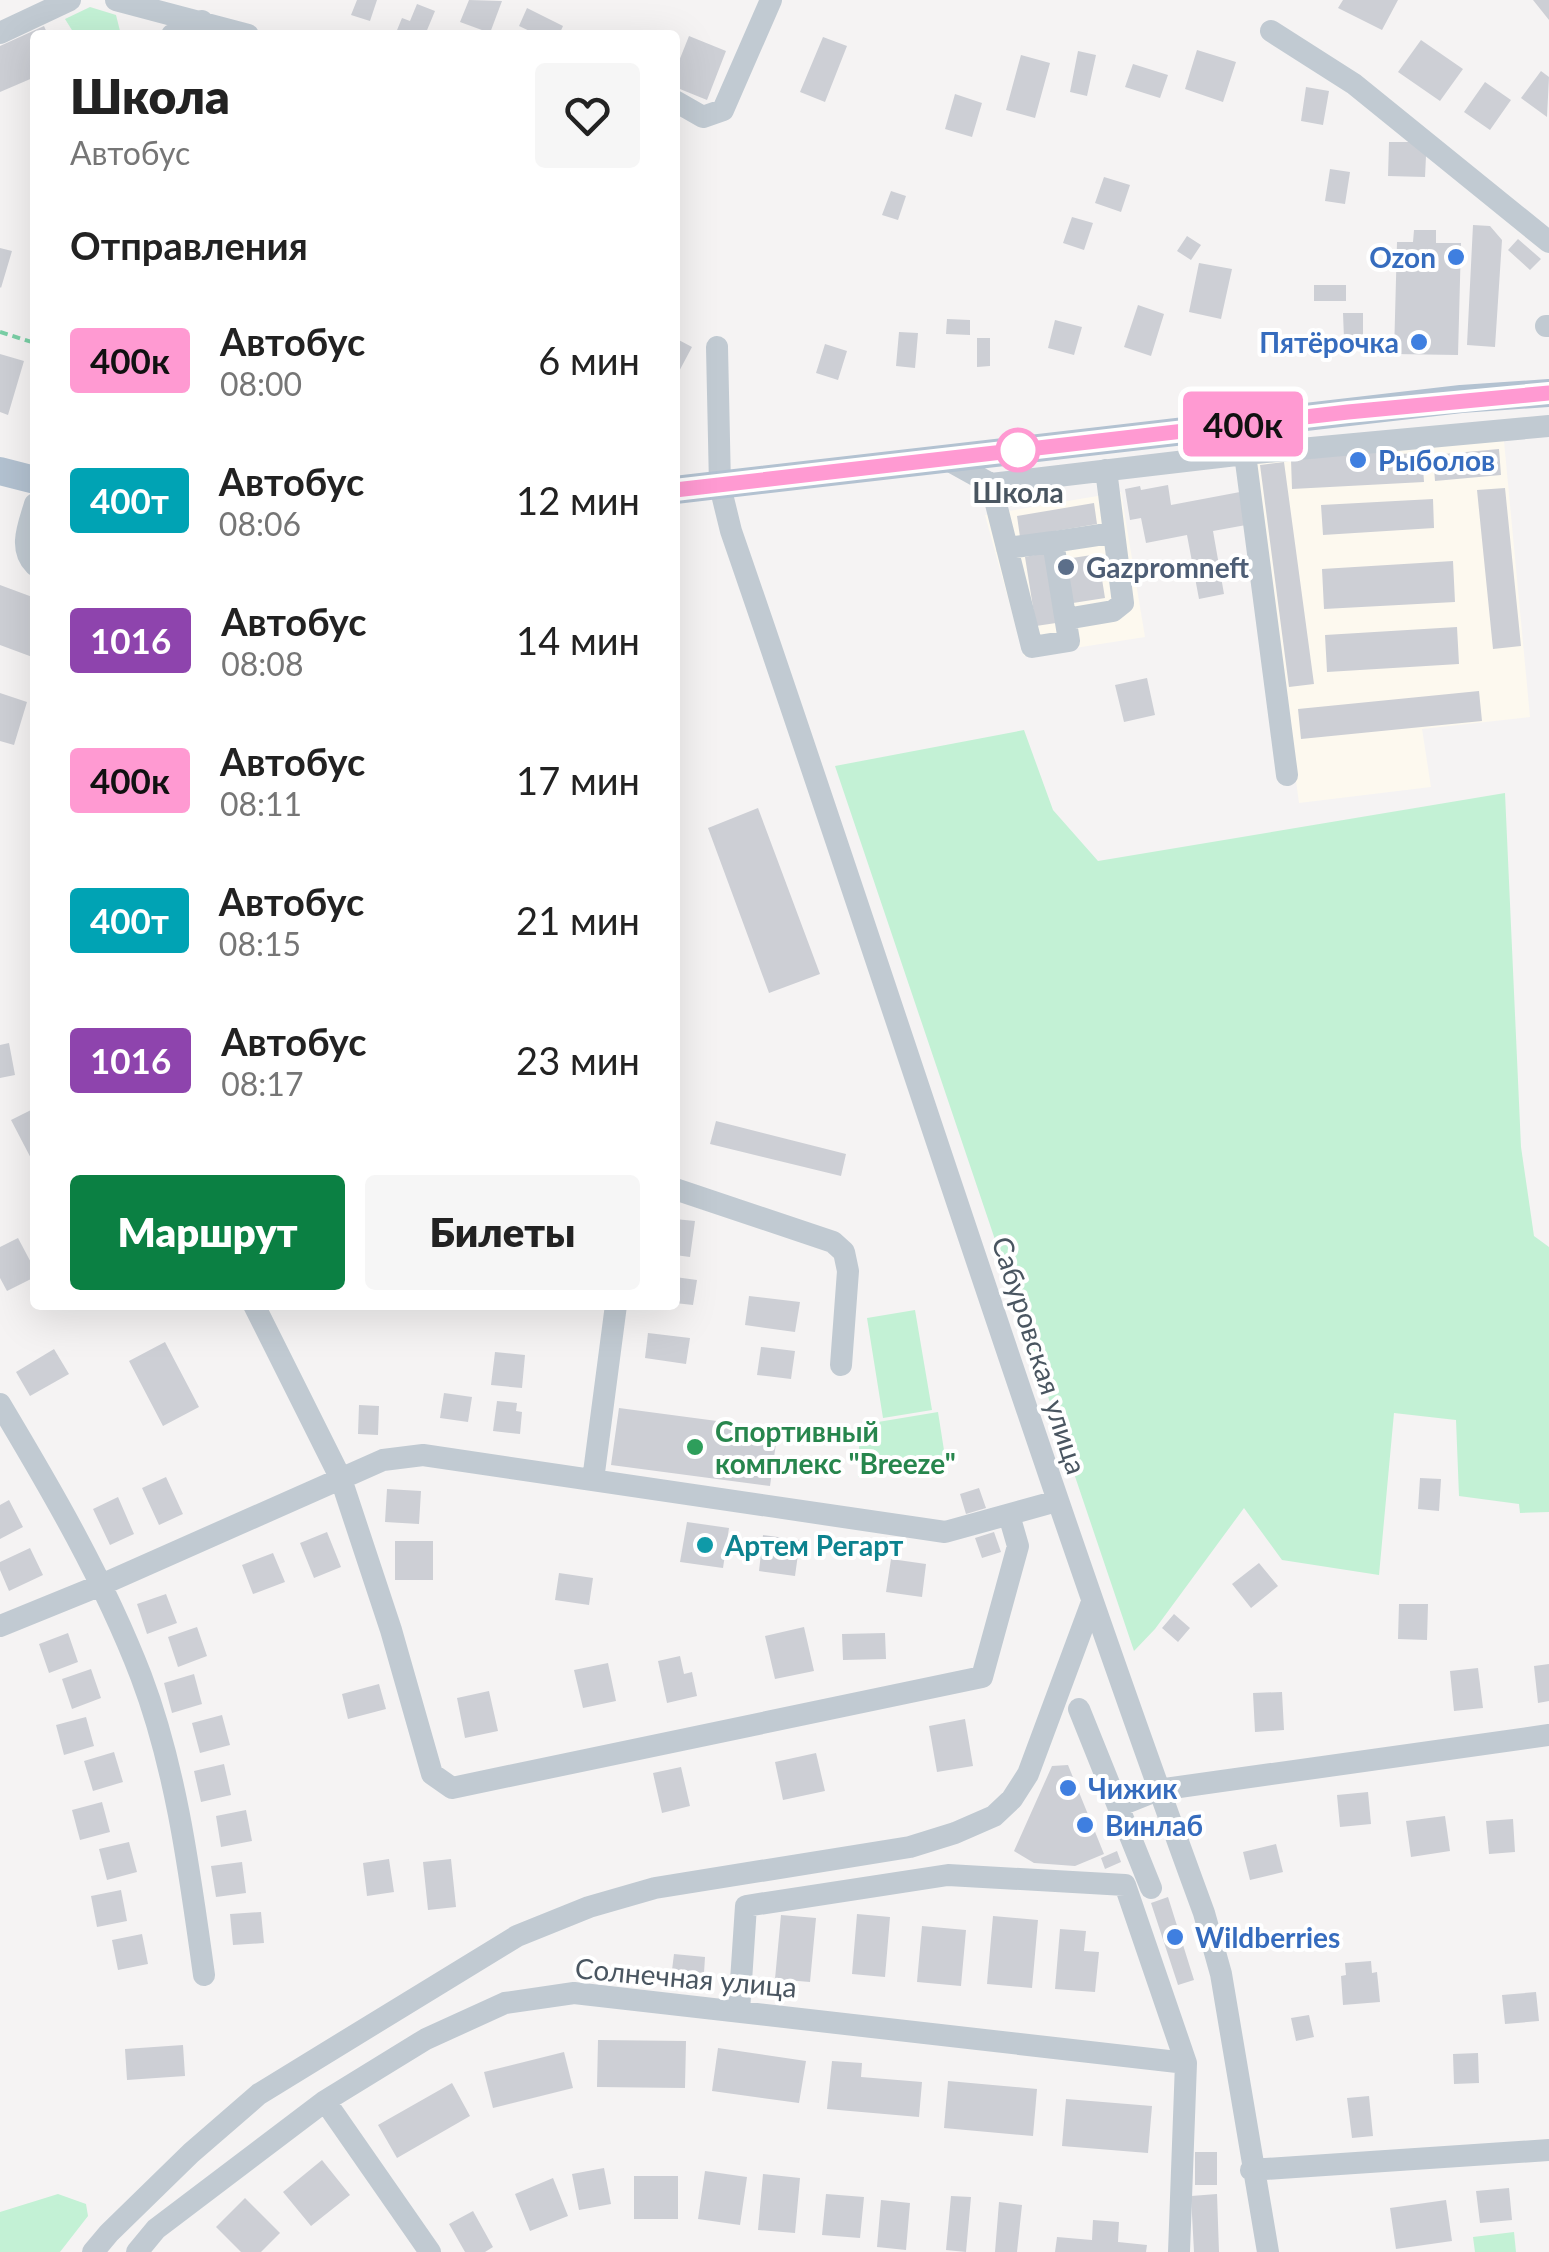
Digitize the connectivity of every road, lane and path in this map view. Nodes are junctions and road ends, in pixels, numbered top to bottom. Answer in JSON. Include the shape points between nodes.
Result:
{"nodes":[{"id":1,"x":70,"y":0,"type":"edge"},
{"id":2,"x":116,"y":0,"type":"edge"},
{"id":3,"x":771,"y":0,"type":"edge"},
{"id":4,"x":202,"y":21,"type":"junction"},
{"id":5,"x":183,"y":30,"type":"edge"},
{"id":6,"x":232,"y":30,"type":"edge"},
{"id":7,"x":1271,"y":31,"type":"dead end"},
{"id":8,"x":0,"y":33,"type":"edge"},
{"id":9,"x":680,"y":104,"type":"edge"},
{"id":10,"x":1549,"y":242,"type":"edge"},
{"id":11,"x":0,"y":332,"type":"edge"},
{"id":12,"x":30,"y":341,"type":"edge"},
{"id":13,"x":716,"y":346,"type":"dead end"},
{"id":14,"x":1549,"y":393,"type":"edge"},
{"id":15,"x":1241,"y":424,"type":"junction"},
{"id":16,"x":1549,"y":426,"type":"edge"},
{"id":17,"x":1245,"y":454,"type":"junction"},
{"id":18,"x":946,"y":459,"type":"junction"},
{"id":19,"x":1106,"y":470,"type":"junction"},
{"id":20,"x":0,"y":471,"type":"edge"},
{"id":21,"x":30,"y":479,"type":"edge"},
{"id":22,"x":991,"y":484,"type":"junction"},
{"id":23,"x":720,"y":486,"type":"junction"},
{"id":24,"x":680,"y":490,"type":"edge"},
{"id":25,"x":30,"y":522,"type":"edge"},
{"id":26,"x":1112,"y":533,"type":"junction"},
{"id":27,"x":1053,"y":542,"type":"junction"},
{"id":28,"x":1007,"y":548,"type":"junction"},
{"id":29,"x":30,"y":561,"type":"edge"},
{"id":30,"x":1066,"y":619,"type":"junction"},
{"id":31,"x":1287,"y":776,"type":"dead end"},
{"id":32,"x":680,"y":1191,"type":"edge"},
{"id":33,"x":256,"y":1310,"type":"edge"},
{"id":34,"x":615,"y":1310,"type":"edge"},
{"id":35,"x":841,"y":1365,"type":"dead end"},
{"id":36,"x":0,"y":1404,"type":"edge"},
{"id":37,"x":341,"y":1479,"type":"junction"},
{"id":38,"x":593,"y":1480,"type":"junction"},
{"id":39,"x":1057,"y":1501,"type":"junction"},
{"id":40,"x":1009,"y":1515,"type":"junction"},
{"id":41,"x":101,"y":1585,"type":"junction"},
{"id":42,"x":1092,"y":1602,"type":"junction"},
{"id":43,"x":0,"y":1626,"type":"edge"},
{"id":44,"x":1080,"y":1709,"type":"dead end"},
{"id":45,"x":1549,"y":1735,"type":"edge"},
{"id":46,"x":1158,"y":1790,"type":"junction"},
{"id":47,"x":1118,"y":1806,"type":"junction"},
{"id":48,"x":1151,"y":1888,"type":"dead end"},
{"id":49,"x":204,"y":1976,"type":"dead end"},
{"id":50,"x":739,"y":2011,"type":"junction"},
{"id":51,"x":1186,"y":2063,"type":"junction"},
{"id":52,"x":325,"y":2101,"type":"junction"},
{"id":53,"x":1549,"y":2150,"type":"edge"},
{"id":54,"x":1252,"y":2170,"type":"junction"},
{"id":55,"x":94,"y":2252,"type":"edge"},
{"id":56,"x":137,"y":2252,"type":"edge"},
{"id":57,"x":430,"y":2252,"type":"edge"},
{"id":58,"x":1179,"y":2252,"type":"edge"},
{"id":59,"x":1268,"y":2252,"type":"edge"}],
"edges":[{"from":1,"to":8,"type":"street"},
{"from":2,"to":4,"type":"street"},
{"from":3,"to":9,"type":"street","via":[[723,110],[703,117]]},
{"from":4,"to":5,"type":"street"},
{"from":4,"to":6,"type":"street"},
{"from":7,"to":10,"type":"street","via":[[1354,84]]},
{"from":11,"to":12,"type":"path"},
{"from":13,"to":23,"type":"street","name":"Сабуровская улица"},
{"from":14,"to":15,"type":"main road"},
{"from":15,"to":17,"type":"street"},
{"from":15,"to":18,"type":"main road"},
{"from":16,"to":17,"type":"street"},
{"from":17,"to":19,"type":"street"},
{"from":17,"to":31,"type":"street"},
{"from":18,"to":22,"type":"street"},
{"from":18,"to":23,"type":"main road"},
{"from":19,"to":22,"type":"street"},
{"from":19,"to":26,"type":"street"},
{"from":20,"to":21,"type":"main road"},
{"from":22,"to":28,"type":"street"},
{"from":23,"to":24,"type":"main road"},
{"from":23,"to":39,"type":"street","name":"Сабуровская улица"},
{"from":25,"to":29,"type":"street","via":[[24,544]]},
{"from":26,"to":27,"type":"street"},
{"from":26,"to":30,"type":"street","via":[[1123,603],[1113,612]]},
{"from":27,"to":28,"type":"street"},
{"from":27,"to":30,"type":"street"},
{"from":28,"to":30,"type":"street","via":[[1032,647],[1069,641]]},
{"from":32,"to":35,"type":"street","via":[[833,1242],[844,1252]]},
{"from":33,"to":37,"type":"street"},
{"from":34,"to":38,"type":"street"},
{"from":36,"to":41,"type":"street"},
{"from":37,"to":38,"type":"street","via":[[383,1460],[423,1455]]},
{"from":37,"to":40,"type":"street","via":[[432,1774],[452,1788],[982,1677],[1018,1546]]},
{"from":37,"to":41,"type":"street"},
{"from":38,"to":40,"type":"street","via":[[946,1532]]},
{"from":39,"to":40,"type":"street"},
{"from":39,"to":42,"type":"street","name":"Сабуровская улица"},
{"from":41,"to":43,"type":"street"},
{"from":41,"to":49,"type":"street","via":[[142,1678],[174,1792]]},
{"from":42,"to":46,"type":"street","name":"Сабуровская улица"},
{"from":42,"to":55,"type":"street","via":[[1028,1774],[994,1816],[910,1846],[654,1888],[517,1936],[259,2094]]},
{"from":44,"to":47,"type":"street"},
{"from":45,"to":46,"type":"street"},
{"from":46,"to":47,"type":"street"},
{"from":46,"to":54,"type":"street","name":"Сабуровская улица","via":[[1221,1974]]},
{"from":47,"to":48,"type":"street"},
{"from":50,"to":51,"type":"street","name":"Солнечная улица"},
{"from":50,"to":51,"type":"street","via":[[746,1906],[948,1875],[1126,1885]]},
{"from":50,"to":52,"type":"street","name":"Солнечная улица","via":[[574,1993],[505,2003],[426,2039]]},
{"from":51,"to":58,"type":"street"},
{"from":52,"to":56,"type":"street","name":"Солнечная улица","via":[[156,2230]]},
{"from":52,"to":57,"type":"street"},
{"from":53,"to":54,"type":"street"},
{"from":54,"to":59,"type":"street","name":"Сабуровская улица"}]}
